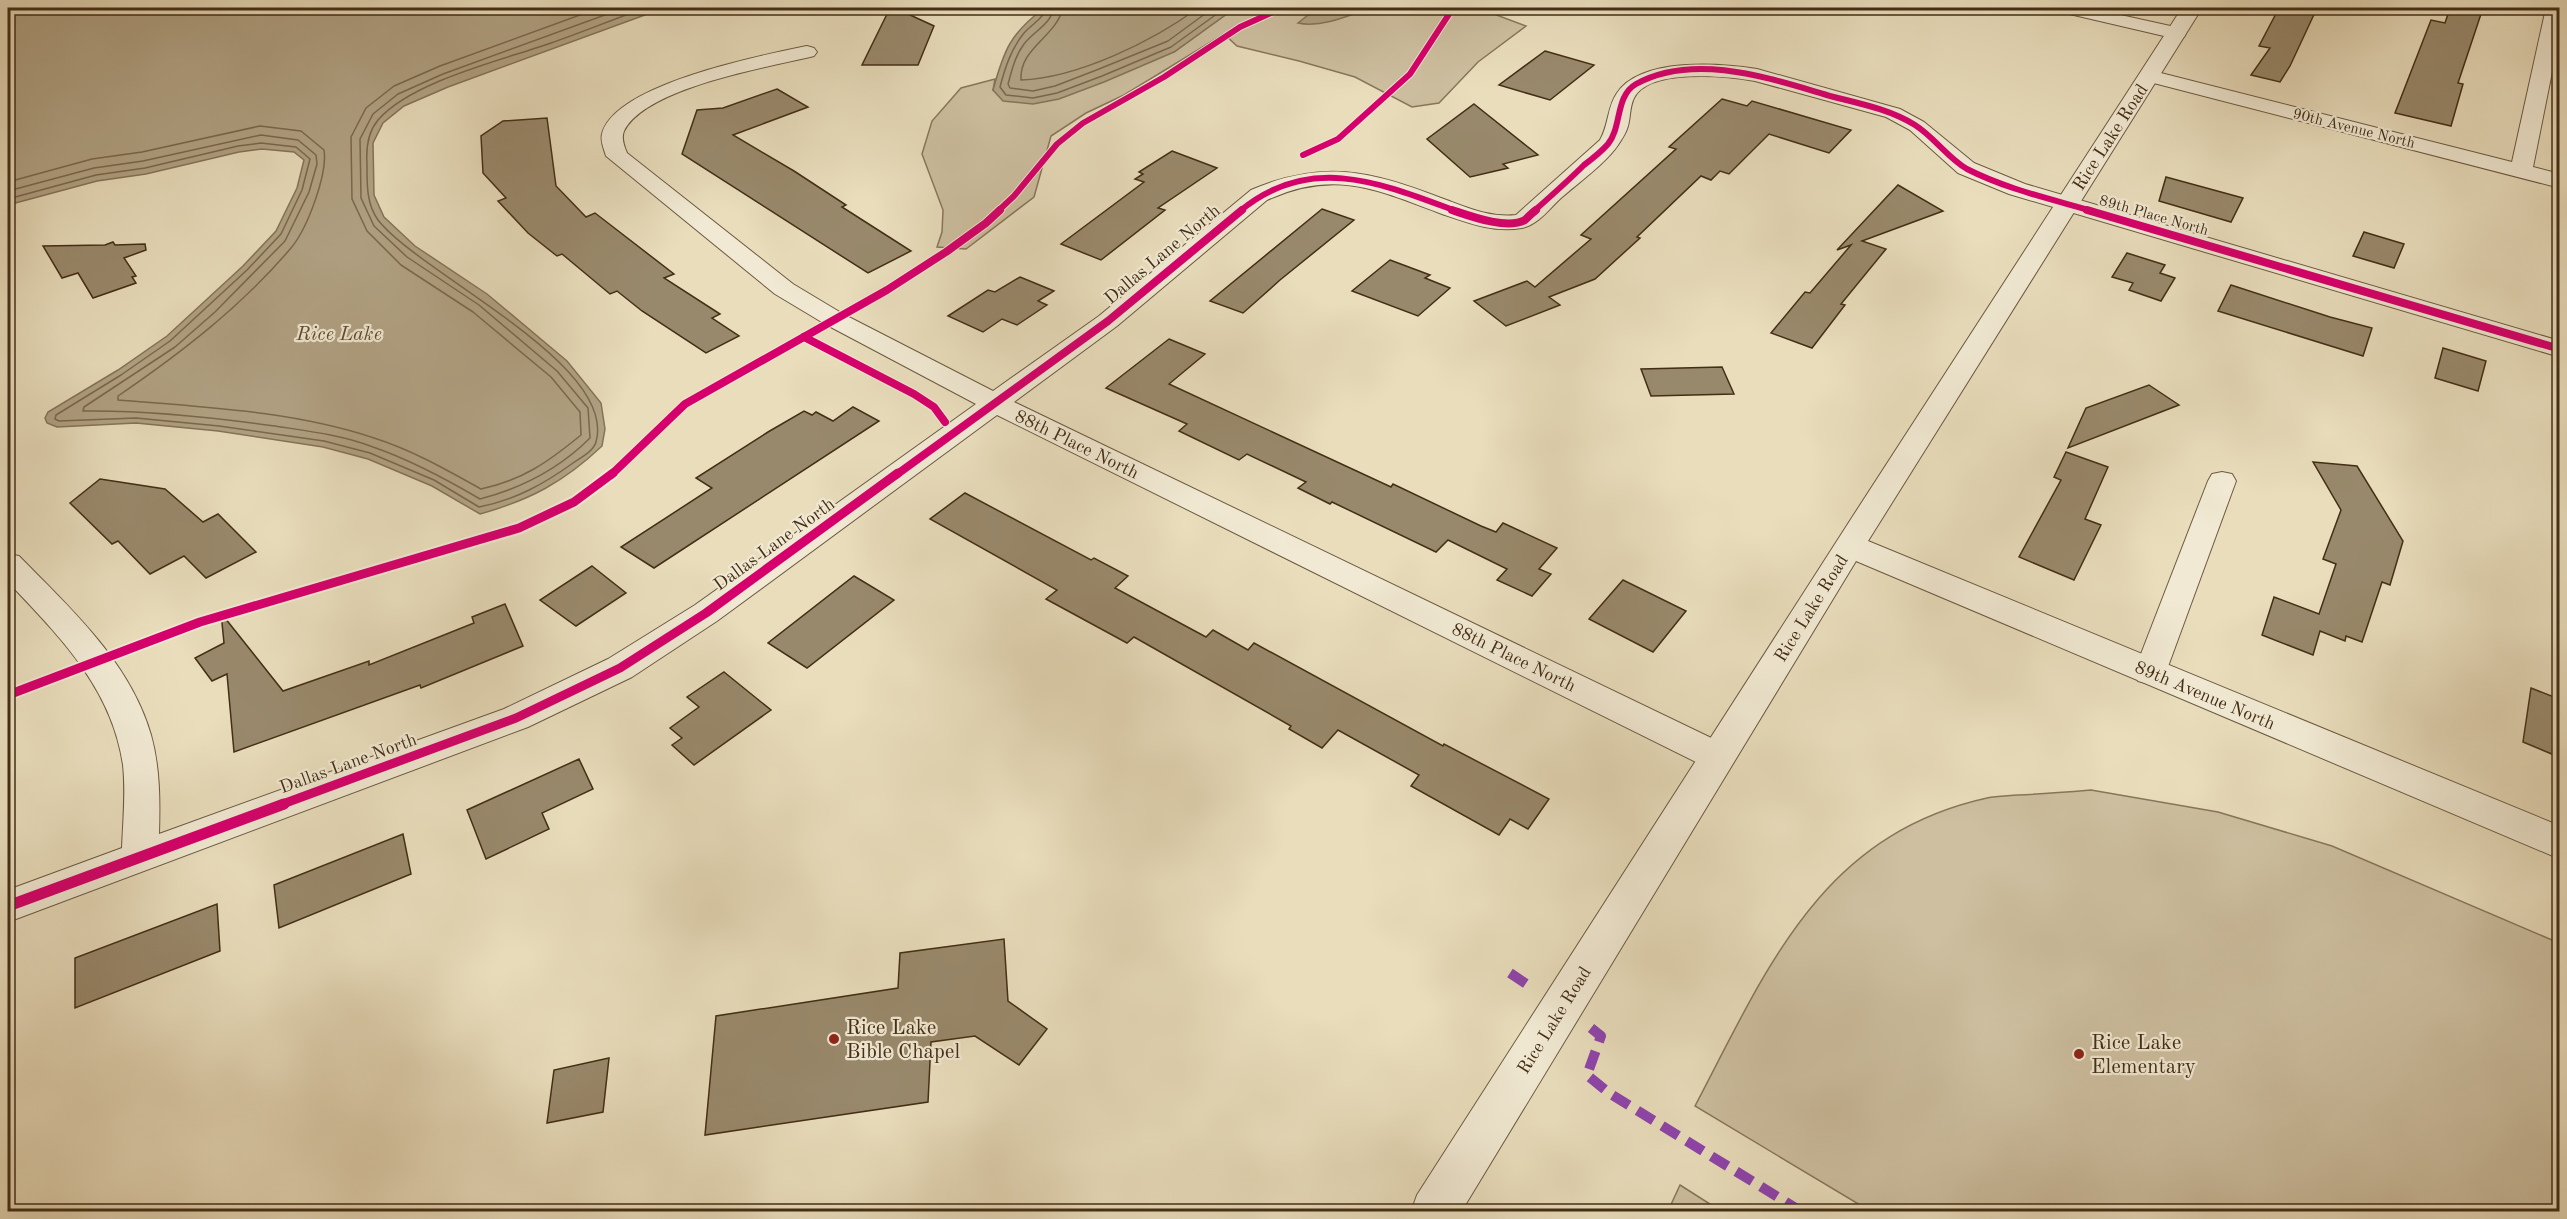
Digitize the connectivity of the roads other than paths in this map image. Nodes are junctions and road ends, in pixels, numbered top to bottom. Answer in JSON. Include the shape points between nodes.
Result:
{"nodes":[{"id":1,"x":2067,"y":8,"type":"edge"},
{"id":2,"x":2555,"y":8,"type":"edge"},
{"id":3,"x":2184,"y":20,"type":"edge"},
{"id":4,"x":807,"y":52,"type":"dead end"},
{"id":5,"x":2150,"y":76,"type":"junction"},
{"id":6,"x":2521,"y":171,"type":"junction"},
{"id":7,"x":2559,"y":181,"type":"edge"},
{"id":8,"x":2067,"y":204,"type":"junction"},
{"id":9,"x":1505,"y":224,"type":"joint"},
{"id":10,"x":2559,"y":349,"type":"edge"},
{"id":11,"x":995,"y":403,"type":"junction"},
{"id":12,"x":2222,"y":481,"type":"dead end"},
{"id":13,"x":1850,"y":546,"type":"junction"},
{"id":14,"x":8,"y":564,"type":"edge"},
{"id":15,"x":2150,"y":672,"type":"junction"},
{"id":16,"x":1718,"y":757,"type":"junction"},
{"id":17,"x":2559,"y":843,"type":"edge"},
{"id":18,"x":140,"y":856,"type":"junction"},
{"id":19,"x":8,"y":906,"type":"edge"},
{"id":20,"x":1434,"y":1212,"type":"edge"}],
"edges":[{"from":1,"to":3,"type":"street"},
{"from":2,"to":6,"type":"street"},
{"from":3,"to":5,"type":"street","name":"Rice Lake Road"},
{"from":4,"to":11,"type":"street","name":"88th Place North","via":[[754,62],[650,99],[624,117],[614,130],[612,144],[617,156],[784,289],[834,320]]},
{"from":5,"to":6,"type":"street","name":"90th Avenue North"},
{"from":5,"to":8,"type":"street","name":"Rice Lake Road"},
{"from":6,"to":7,"type":"street","name":"90th Avenue North"},
{"from":8,"to":9,"type":"street","name":"89th Place North","via":[[1999,183],[1966,168],[1917,126],[1893,113],[1757,75],[1709,69],[1665,73],[1634,85],[1625,94],[1617,129],[1608,144],[1535,212],[1523,221]]},
{"from":8,"to":10,"type":"street","name":"89th Place North"},
{"from":8,"to":13,"type":"street","name":"Rice Lake Road"},
{"from":9,"to":11,"type":"street","name":"Dallas Lane North","via":[[1487,222],[1375,182],[1307,165],[1259,195],[1108,321]]},
{"from":11,"to":16,"type":"street","name":"88th Place North"},
{"from":11,"to":18,"type":"street","name":"Dallas Lane North","via":[[706,613],[621,668],[516,718]]},
{"from":12,"to":15,"type":"street"},
{"from":13,"to":15,"type":"street","name":"89th Avenue North"},
{"from":13,"to":16,"type":"street","name":"Rice Lake Road"},
{"from":14,"to":18,"type":"street","via":[[81,640],[114,684],[126,710],[140,765]]},
{"from":15,"to":17,"type":"street","name":"89th Avenue North"},
{"from":16,"to":20,"type":"street","name":"Rice Lake Road"},
{"from":18,"to":19,"type":"street","name":"Dallas Lane North"}]}
